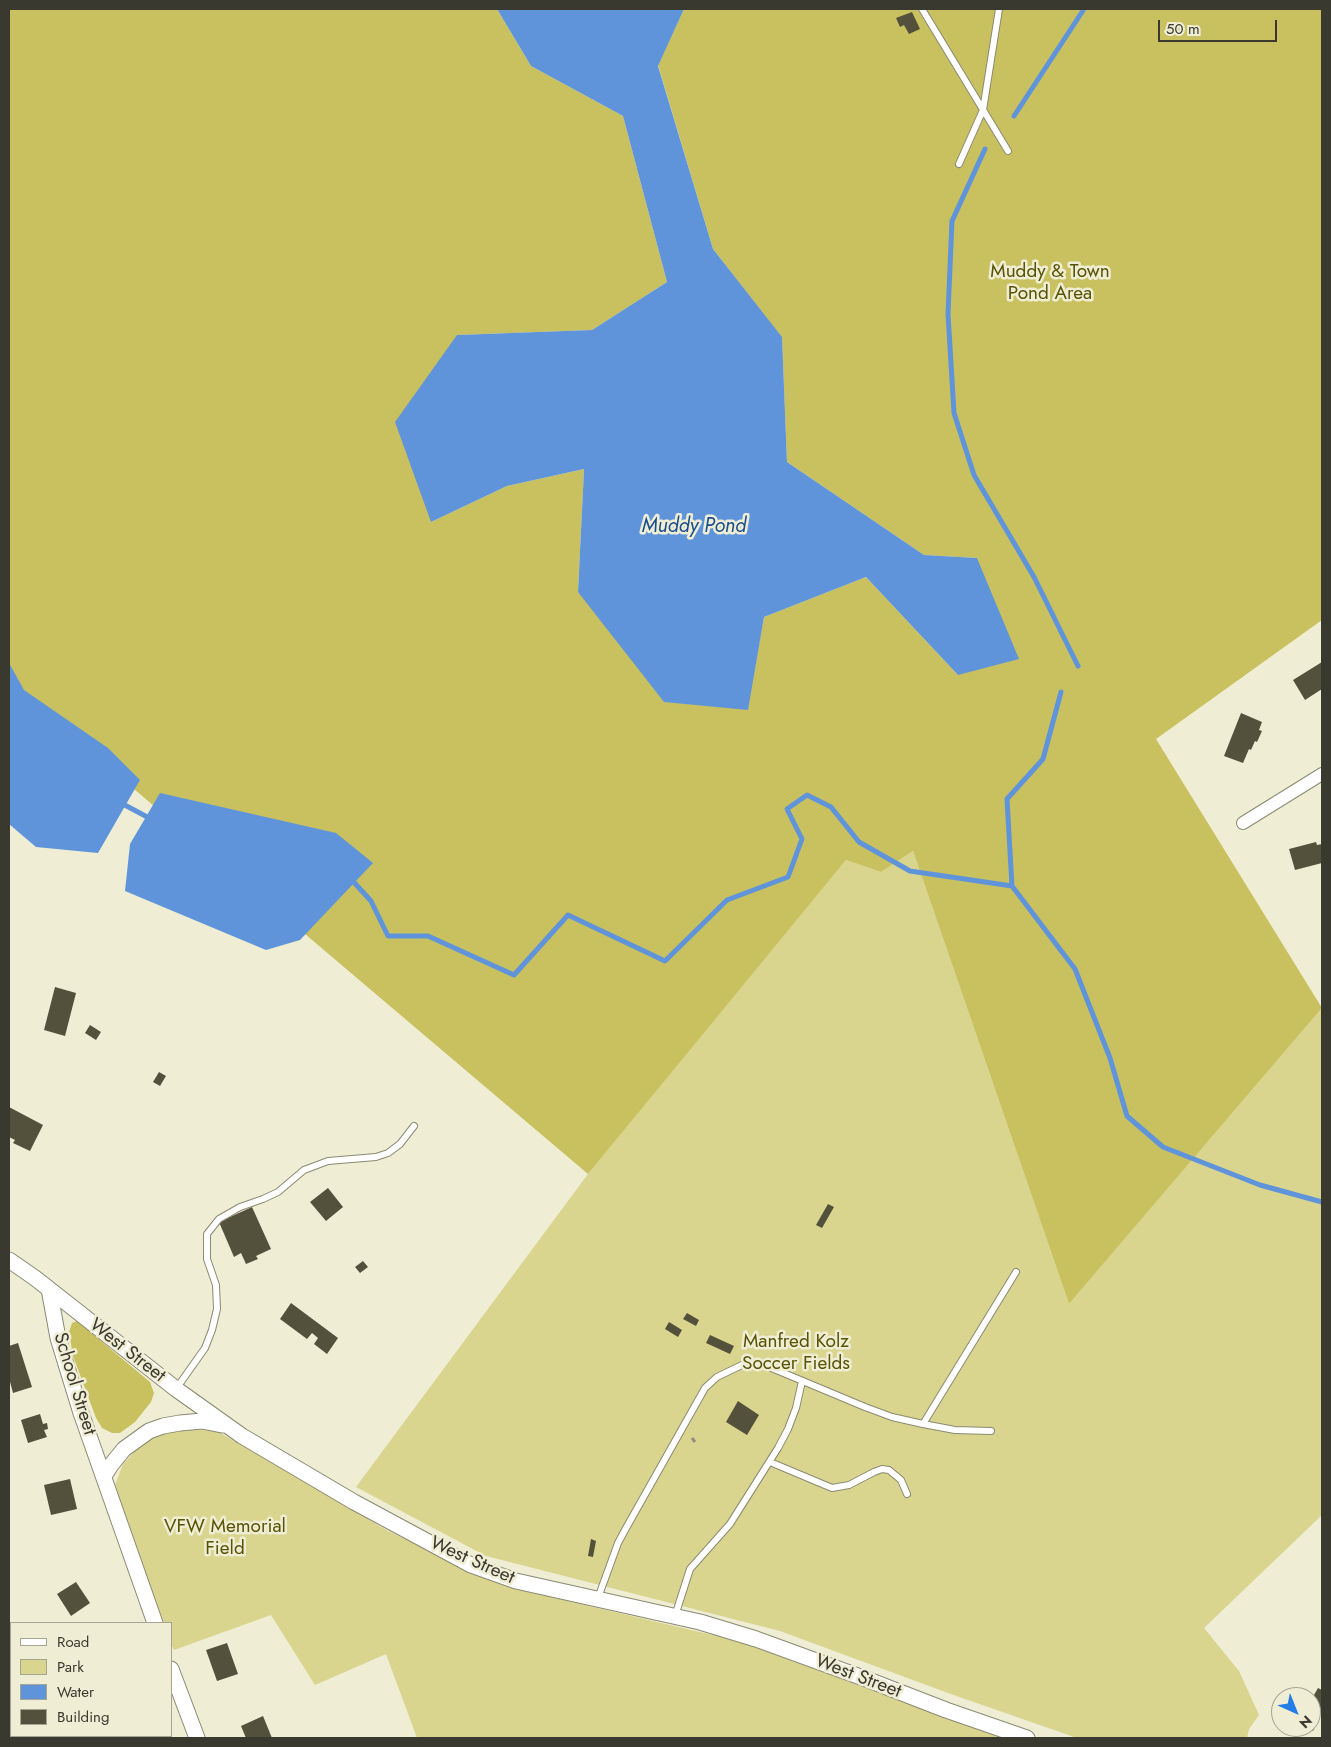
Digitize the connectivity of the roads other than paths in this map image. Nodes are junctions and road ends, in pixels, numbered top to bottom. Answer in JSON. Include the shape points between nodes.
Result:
{"nodes":[{"id":1,"x":922,"y":9,"type":"edge"},
{"id":2,"x":999,"y":9,"type":"edge"},
{"id":3,"x":983,"y":110,"type":"junction"},
{"id":4,"x":1008,"y":151,"type":"dead end"},
{"id":5,"x":959,"y":164,"type":"dead end"},
{"id":6,"x":1322,"y":774,"type":"edge"},
{"id":7,"x":1243,"y":823,"type":"dead end"},
{"id":8,"x":414,"y":1126,"type":"dead end"},
{"id":9,"x":9,"y":1260,"type":"edge"},
{"id":10,"x":1016,"y":1272,"type":"dead end"},
{"id":11,"x":49,"y":1290,"type":"junction"},
{"id":12,"x":802,"y":1381,"type":"junction"},
{"id":13,"x":176,"y":1389,"type":"junction"},
{"id":14,"x":923,"y":1424,"type":"junction"},
{"id":15,"x":226,"y":1425,"type":"junction"},
{"id":16,"x":991,"y":1431,"type":"dead end"},
{"id":17,"x":770,"y":1462,"type":"junction"},
{"id":18,"x":104,"y":1476,"type":"junction"},
{"id":19,"x":907,"y":1494,"type":"dead end"},
{"id":20,"x":597,"y":1599,"type":"junction"},
{"id":21,"x":674,"y":1616,"type":"junction"},
{"id":22,"x":155,"y":1622,"type":"edge"},
{"id":23,"x":172,"y":1672,"type":"edge"},
{"id":24,"x":196,"y":1738,"type":"edge"},
{"id":25,"x":1027,"y":1738,"type":"edge"}],
"edges":[{"from":1,"to":3,"type":"lane"},
{"from":2,"to":3,"type":"lane"},
{"from":3,"to":4,"type":"lane"},
{"from":3,"to":5,"type":"lane"},
{"from":6,"to":7,"type":"street"},
{"from":8,"to":13,"type":"lane","via":[[400,1144],[388,1152],[376,1157],[328,1161],[304,1170],[278,1192],[219,1219],[207,1234],[207,1259],[216,1285],[217,1309],[212,1330],[205,1348]]},
{"from":9,"to":11,"type":"street","name":"West Street"},
{"from":10,"to":14,"type":"lane"},
{"from":11,"to":13,"type":"street","name":"West Street"},
{"from":11,"to":18,"type":"street","name":"School Street","via":[[58,1338]]},
{"from":12,"to":14,"type":"lane","via":[[865,1408]]},
{"from":12,"to":17,"type":"lane","via":[[788,1429]]},
{"from":12,"to":20,"type":"lane","via":[[765,1364],[748,1363],[722,1374],[707,1386],[625,1530]]},
{"from":13,"to":15,"type":"street","name":"West Street"},
{"from":14,"to":16,"type":"lane","via":[[955,1430]]},
{"from":15,"to":18,"type":"street","via":[[180,1423],[149,1431],[124,1449]]},
{"from":15,"to":20,"type":"street","name":"West Street","via":[[346,1498],[471,1565],[516,1581]]},
{"from":17,"to":19,"type":"lane","via":[[832,1488],[849,1485],[882,1469],[889,1470],[901,1480]]},
{"from":17,"to":21,"type":"lane","via":[[730,1524],[690,1569]]},
{"from":18,"to":22,"type":"street","name":"School Street"},
{"from":20,"to":21,"type":"street","name":"West Street"},
{"from":21,"to":25,"type":"street","name":"West Street","via":[[784,1648]]},
{"from":23,"to":24,"type":"street"}]}
